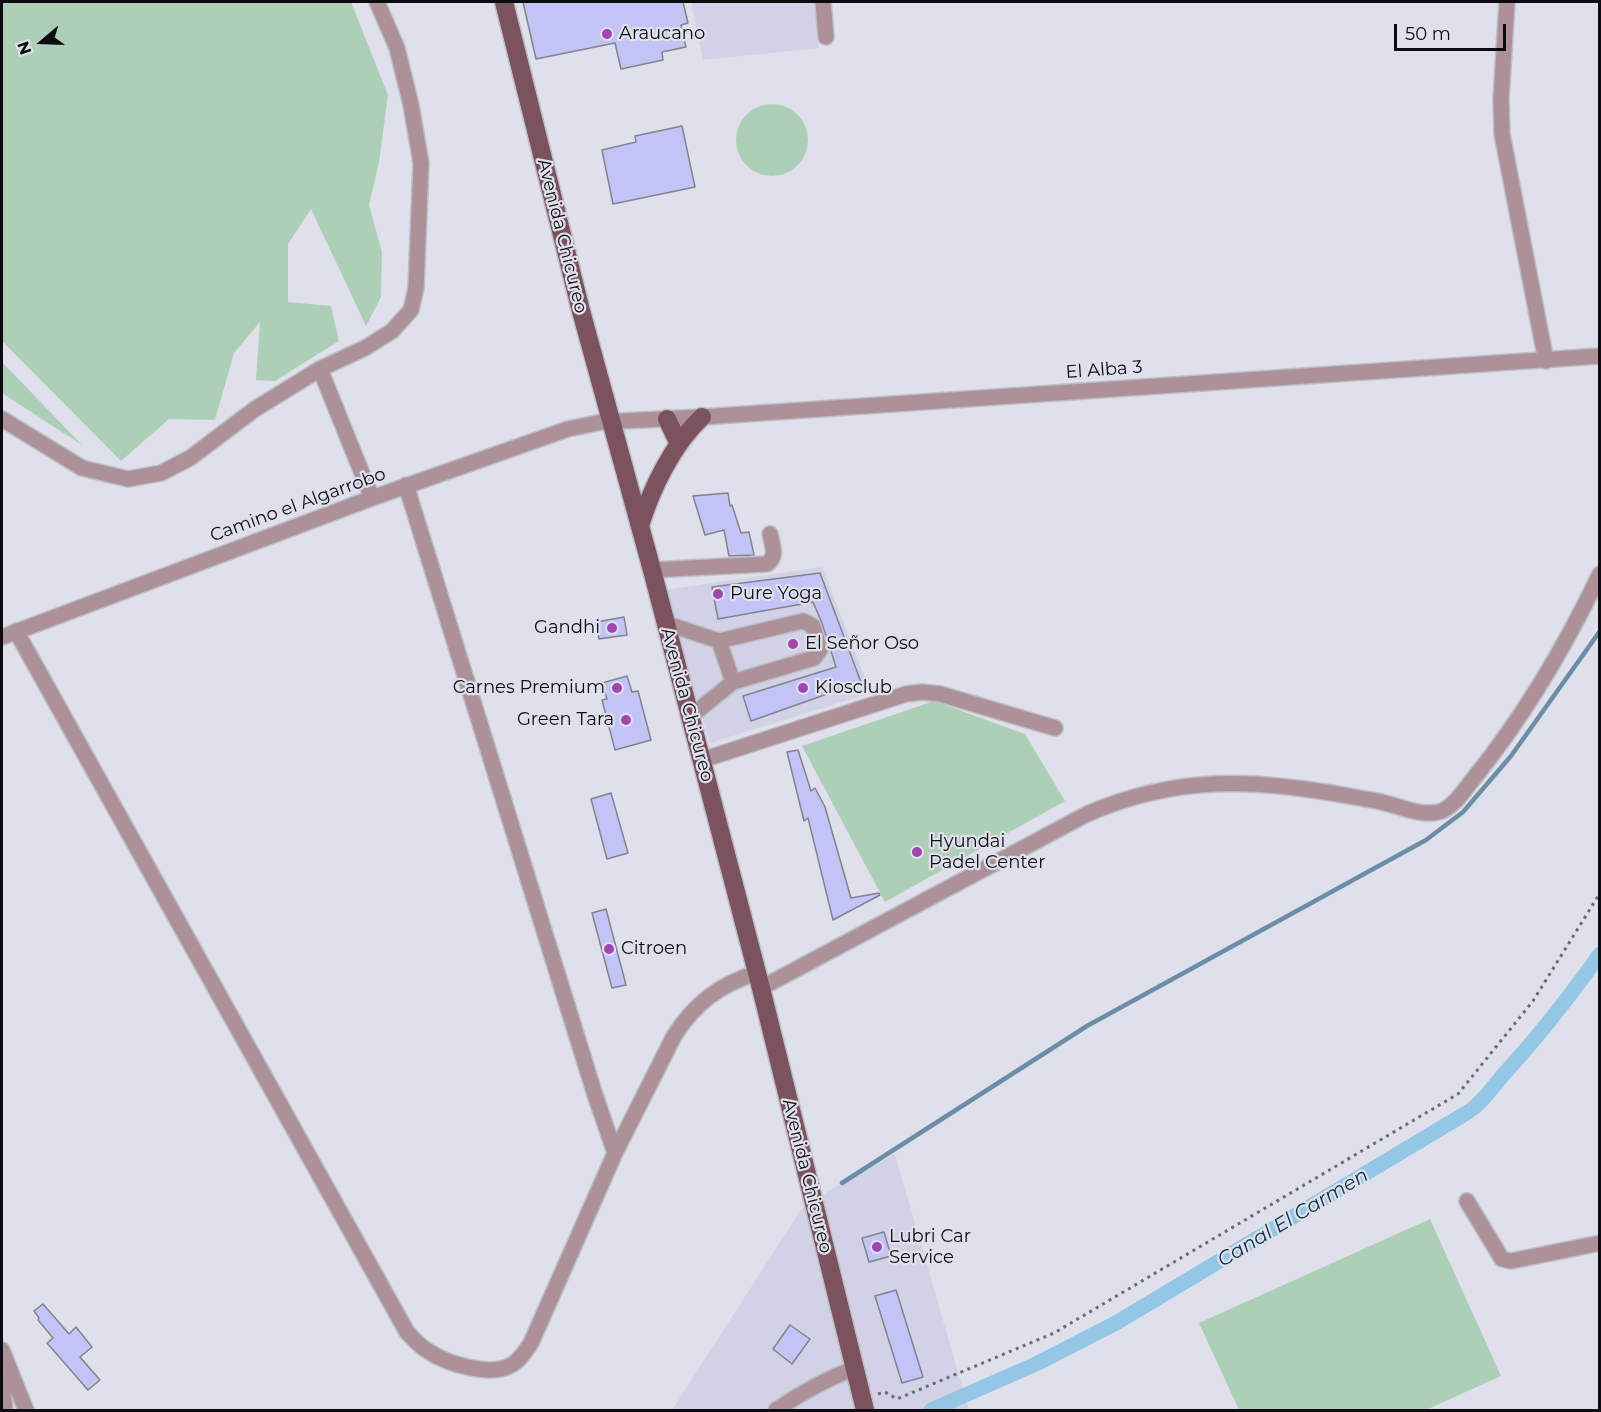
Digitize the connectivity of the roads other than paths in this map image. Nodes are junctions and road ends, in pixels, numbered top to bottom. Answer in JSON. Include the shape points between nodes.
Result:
{"nodes":[{"id":1,"x":377,"y":2,"type":"edge"},
{"id":2,"x":504,"y":2,"type":"edge"},
{"id":3,"x":823,"y":2,"type":"edge"},
{"id":4,"x":1508,"y":2,"type":"edge"},
{"id":5,"x":826,"y":36,"type":"dead end"},
{"id":6,"x":1599,"y":356,"type":"edge"},
{"id":7,"x":1546,"y":361,"type":"junction"},
{"id":8,"x":320,"y":369,"type":"junction"},
{"id":9,"x":702,"y":417,"type":"junction"},
{"id":10,"x":2,"y":419,"type":"edge"},
{"id":11,"x":667,"y":419,"type":"junction"},
{"id":12,"x":611,"y":422,"type":"junction"},
{"id":13,"x":679,"y":444,"type":"junction"},
{"id":14,"x":406,"y":485,"type":"junction"},
{"id":15,"x":372,"y":498,"type":"junction"},
{"id":16,"x":640,"y":526,"type":"junction"},
{"id":17,"x":770,"y":534,"type":"dead end"},
{"id":18,"x":652,"y":570,"type":"junction"},
{"id":19,"x":1599,"y":574,"type":"edge"},
{"id":20,"x":666,"y":622,"type":"junction"},
{"id":21,"x":9,"y":634,"type":"edge"},
{"id":22,"x":719,"y":641,"type":"junction"},
{"id":23,"x":733,"y":682,"type":"junction"},
{"id":24,"x":690,"y":717,"type":"junction"},
{"id":25,"x":1055,"y":728,"type":"dead end"},
{"id":26,"x":702,"y":760,"type":"junction"},
{"id":27,"x":759,"y":981,"type":"junction"},
{"id":28,"x":615,"y":1153,"type":"junction"},
{"id":29,"x":1467,"y":1200,"type":"dead end"},
{"id":30,"x":1599,"y":1244,"type":"edge"},
{"id":31,"x":2,"y":1350,"type":"edge"},
{"id":32,"x":855,"y":1368,"type":"junction"},
{"id":33,"x":2,"y":1382,"type":"edge"},
{"id":34,"x":864,"y":1406,"type":"edge"},
{"id":35,"x":5,"y":1410,"type":"edge"},
{"id":36,"x":26,"y":1410,"type":"edge"},
{"id":37,"x":776,"y":1410,"type":"edge"}],
"edges":[{"from":1,"to":8,"type":"street","via":[[397,48],[421,163],[416,288],[411,310],[392,331]]},
{"from":2,"to":12,"type":"main road","name":"Avenida Chicureo"},
{"from":3,"to":5,"type":"street"},
{"from":4,"to":7,"type":"street","via":[[1502,134]]},
{"from":6,"to":7,"type":"street","name":"El Alba 3"},
{"from":7,"to":9,"type":"street","name":"El Alba 3"},
{"from":8,"to":10,"type":"street","via":[[255,409],[190,458],[161,473],[128,479],[82,468]]},
{"from":8,"to":15,"type":"street"},
{"from":9,"to":11,"type":"street","name":"El Alba 3"},
{"from":9,"to":13,"type":"main road"},
{"from":11,"to":12,"type":"street","name":"El Alba 3"},
{"from":11,"to":13,"type":"main road"},
{"from":12,"to":14,"type":"street","name":"Camino el Algarrobo","via":[[568,429]]},
{"from":12,"to":16,"type":"main road","name":"Avenida Chicureo"},
{"from":13,"to":16,"type":"main road","via":[[650,497]]},
{"from":14,"to":15,"type":"street","name":"Camino el Algarrobo"},
{"from":14,"to":28,"type":"street"},
{"from":15,"to":21,"type":"street","name":"Camino el Algarrobo"},
{"from":16,"to":18,"type":"main road","name":"Avenida Chicureo"},
{"from":17,"to":18,"type":"street","via":[[775,555],[768,564]]},
{"from":18,"to":20,"type":"main road","name":"Avenida Chicureo"},
{"from":19,"to":27,"type":"street","via":[[1565,644],[1528,705],[1459,797],[1444,810],[1422,813],[1319,790],[1235,783],[1179,786],[1142,794],[1087,814]]},
{"from":20,"to":22,"type":"street"},
{"from":20,"to":24,"type":"main road","name":"Avenida Chicureo"},
{"from":21,"to":28,"type":"street","via":[[416,1342],[439,1358],[476,1368],[497,1370],[519,1360],[531,1342]]},
{"from":22,"to":23,"type":"street"},
{"from":22,"to":23,"type":"street","via":[[803,621],[813,626],[818,638],[820,650],[814,658]]},
{"from":23,"to":24,"type":"street"},
{"from":24,"to":26,"type":"main road","name":"Avenida Chicureo"},
{"from":25,"to":26,"type":"street","via":[[922,692]]},
{"from":26,"to":27,"type":"main road","name":"Avenida Chicureo"},
{"from":27,"to":28,"type":"street","via":[[736,980],[717,989],[694,1008]]},
{"from":27,"to":32,"type":"main road","name":"Avenida Chicureo"},
{"from":29,"to":30,"type":"street","via":[[1502,1259],[1511,1262]]},
{"from":31,"to":36,"type":"street"},
{"from":32,"to":34,"type":"main road","name":"Avenida Chicureo"},
{"from":32,"to":37,"type":"street"},
{"from":33,"to":35,"type":"street"}]}
